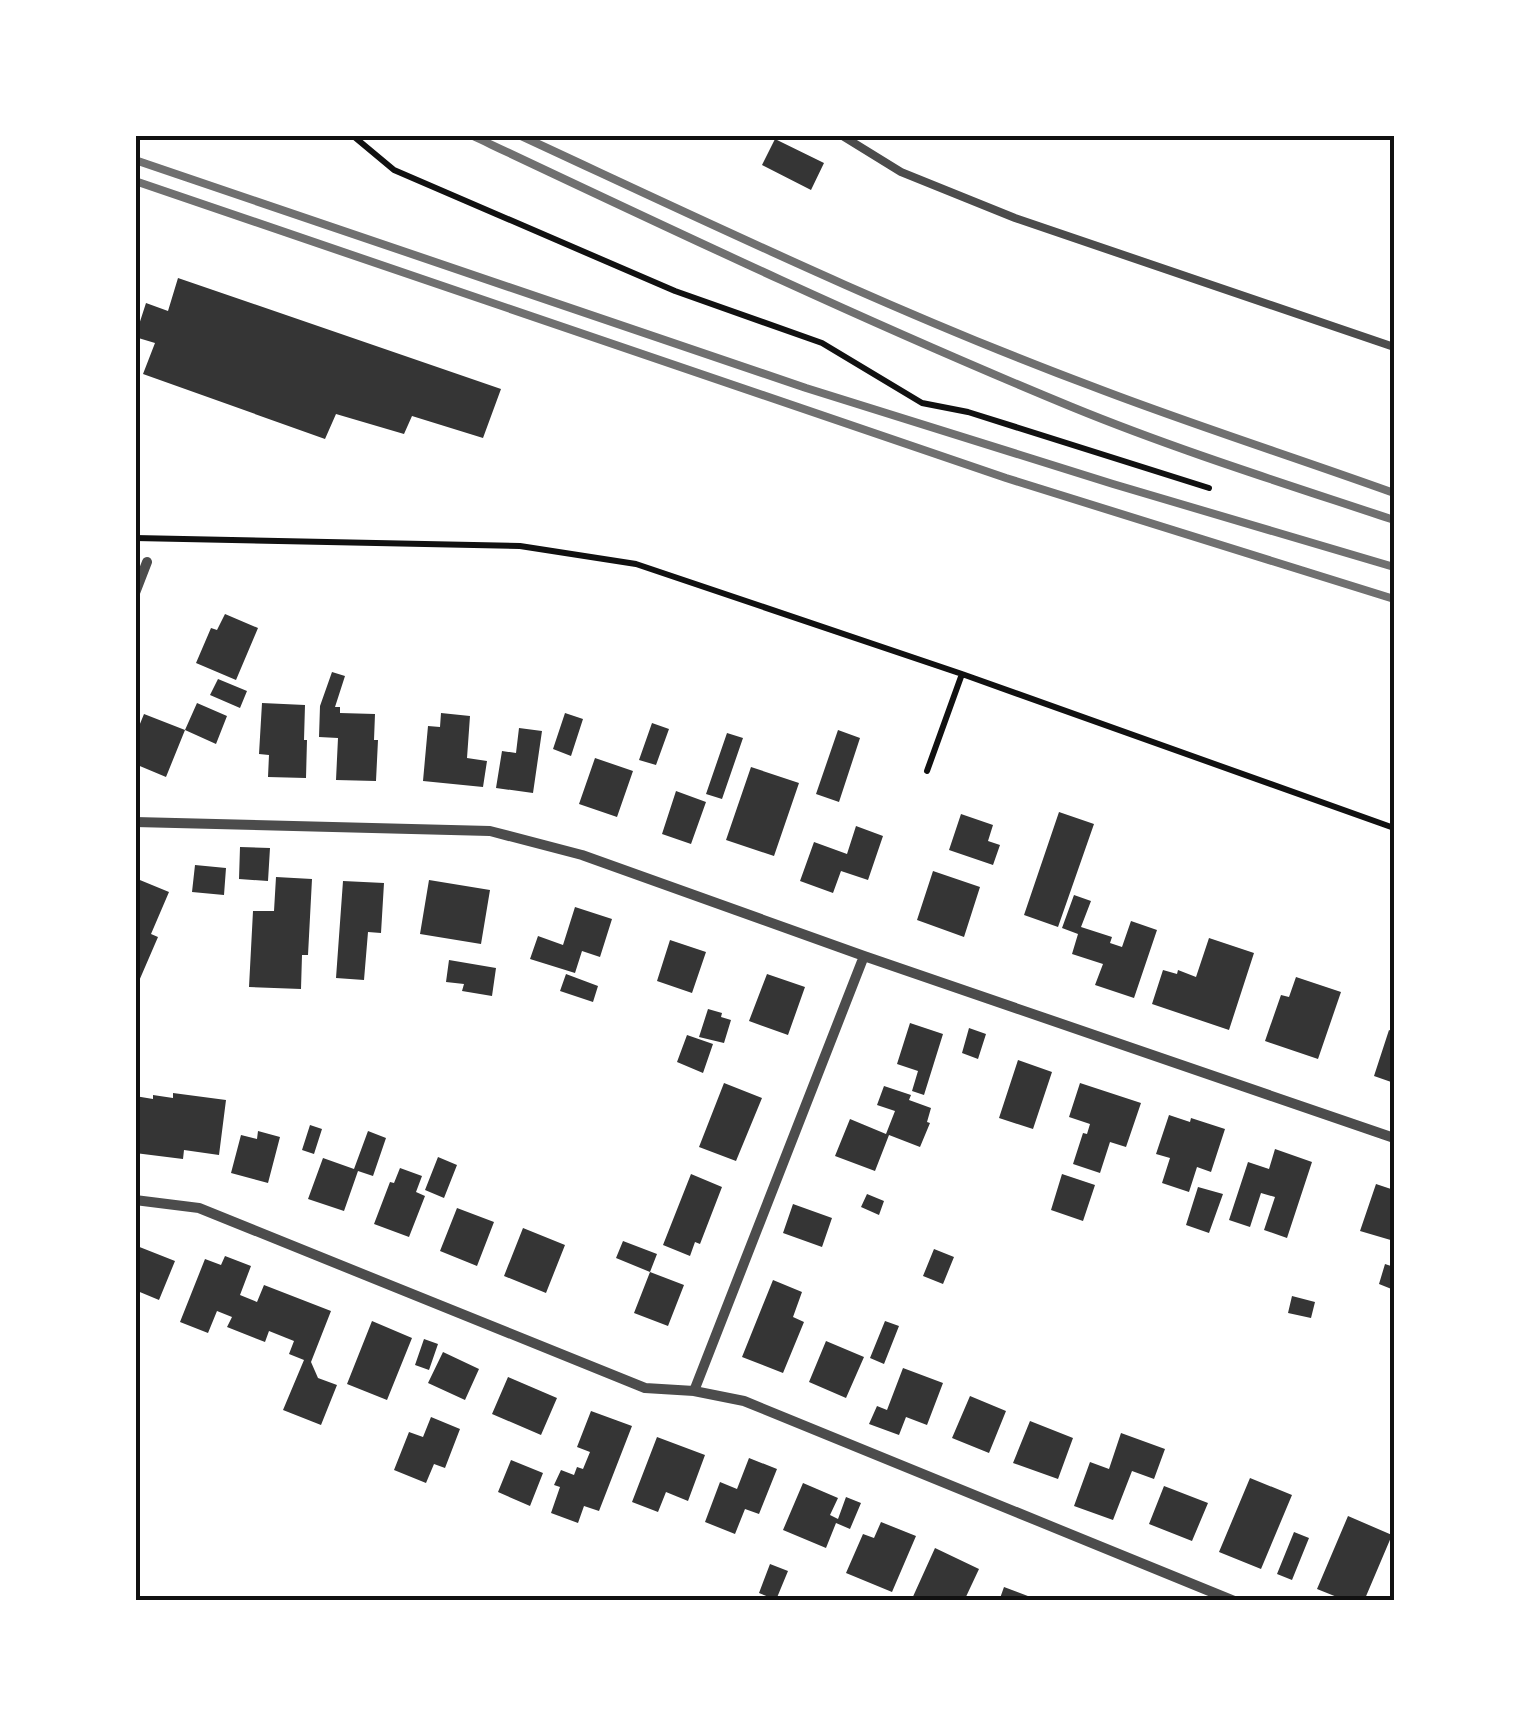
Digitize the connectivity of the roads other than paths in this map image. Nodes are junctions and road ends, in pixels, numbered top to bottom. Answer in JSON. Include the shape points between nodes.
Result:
{"nodes":[{"id":1,"x":842,"y":135,"type":"edge"},
{"id":2,"x":1394,"y":347,"type":"edge"},
{"id":3,"x":147,"y":562,"type":"dead end"},
{"id":4,"x":135,"y":593,"type":"edge"},
{"id":5,"x":135,"y":822,"type":"edge"},
{"id":6,"x":864,"y":956,"type":"junction"},
{"id":7,"x":1394,"y":1138,"type":"edge"},
{"id":8,"x":135,"y":1200,"type":"edge"},
{"id":9,"x":694,"y":1390,"type":"junction"},
{"id":10,"x":1234,"y":1601,"type":"edge"}],
"edges":[{"from":1,"to":2,"type":"lane","via":[[901,172],[1015,218]]},
{"from":3,"to":4,"type":"street"},
{"from":5,"to":6,"type":"street","via":[[490,831],[582,855]]},
{"from":6,"to":7,"type":"street"},
{"from":6,"to":9,"type":"street"},
{"from":8,"to":9,"type":"street","via":[[199,1208],[645,1388]]},
{"from":9,"to":10,"type":"street","via":[[744,1401]]}]}
